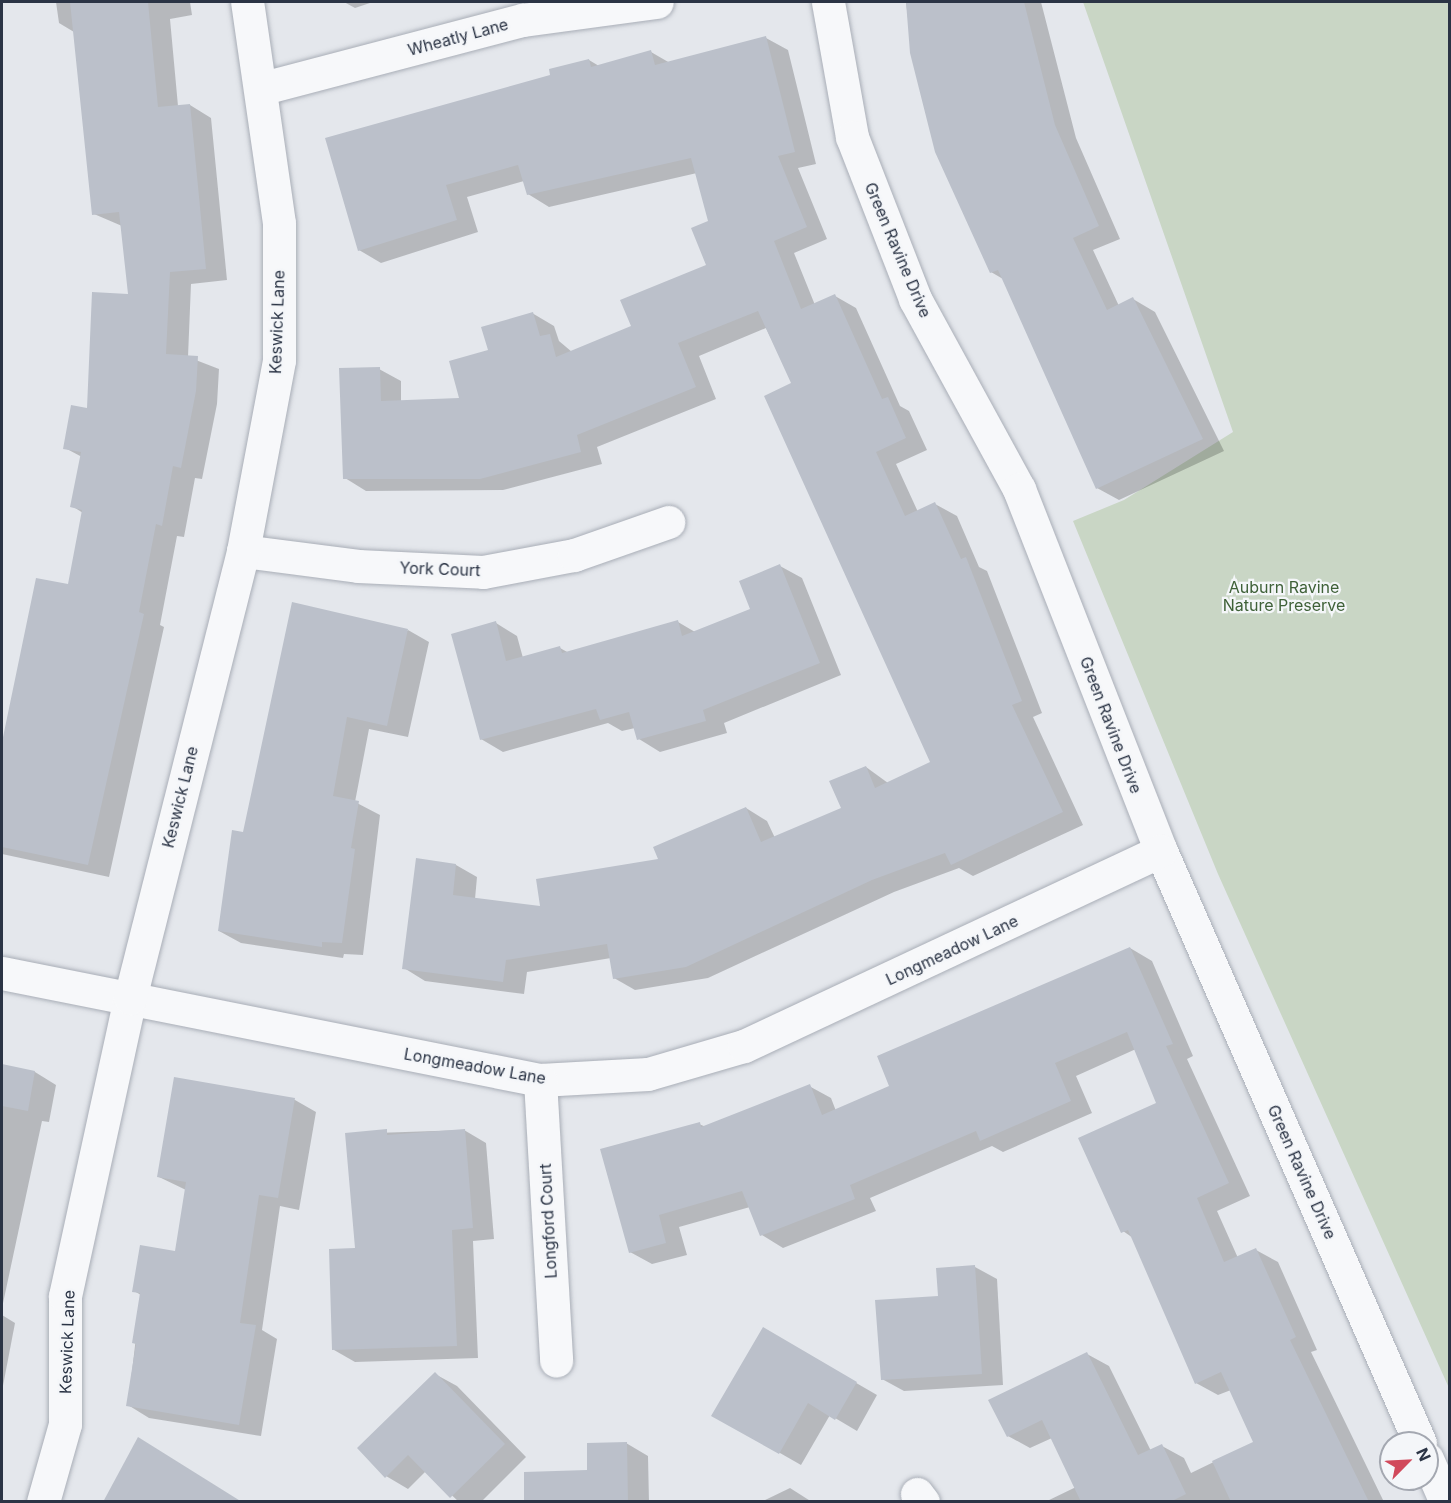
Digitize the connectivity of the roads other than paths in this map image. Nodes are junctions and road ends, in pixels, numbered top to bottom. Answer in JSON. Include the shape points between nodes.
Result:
{"nodes":[{"id":1,"x":248,"y":2,"type":"edge"},
{"id":2,"x":657,"y":2,"type":"edge"},
{"id":3,"x":828,"y":2,"type":"edge"},
{"id":4,"x":263,"y":88,"type":"junction"},
{"id":5,"x":668,"y":522,"type":"dead end"},
{"id":6,"x":243,"y":551,"type":"junction"},
{"id":7,"x":1161,"y":851,"type":"junction"},
{"id":8,"x":2,"y":973,"type":"edge"},
{"id":9,"x":130,"y":998,"type":"junction"},
{"id":10,"x":540,"y":1080,"type":"junction"},
{"id":11,"x":556,"y":1361,"type":"dead end"},
{"id":12,"x":1415,"y":1431,"type":"edge"},
{"id":13,"x":1439,"y":1486,"type":"edge"},
{"id":14,"x":43,"y":1502,"type":"edge"},
{"id":15,"x":1446,"y":1502,"type":"edge"}],
"edges":[{"from":1,"to":4,"type":"street","name":"Keswick Lane"},
{"from":2,"to":4,"type":"street","name":"Wheatly Lane","via":[[522,20]]},
{"from":3,"to":7,"type":"street","name":"Green Ravine Drive","via":[[852,137],[915,299],[1019,489]]},
{"from":4,"to":6,"type":"street","name":"Keswick Lane","via":[[279,223],[279,360]]},
{"from":5,"to":6,"type":"street","name":"York Court","via":[[574,555],[483,572],[358,566]]},
{"from":6,"to":9,"type":"street","name":"Keswick Lane"},
{"from":7,"to":10,"type":"street","name":"Longmeadow Lane","via":[[744,1046],[648,1074]]},
{"from":7,"to":12,"type":"street","name":"Green Ravine Drive"},
{"from":8,"to":9,"type":"street","name":"Longmeadow Lane"},
{"from":9,"to":10,"type":"street","name":"Longmeadow Lane"},
{"from":9,"to":14,"type":"street","name":"Keswick Lane","via":[[65,1296],[65,1424]]},
{"from":10,"to":11,"type":"street","name":"Longford Court"},
{"from":13,"to":15,"type":"street"}]}
